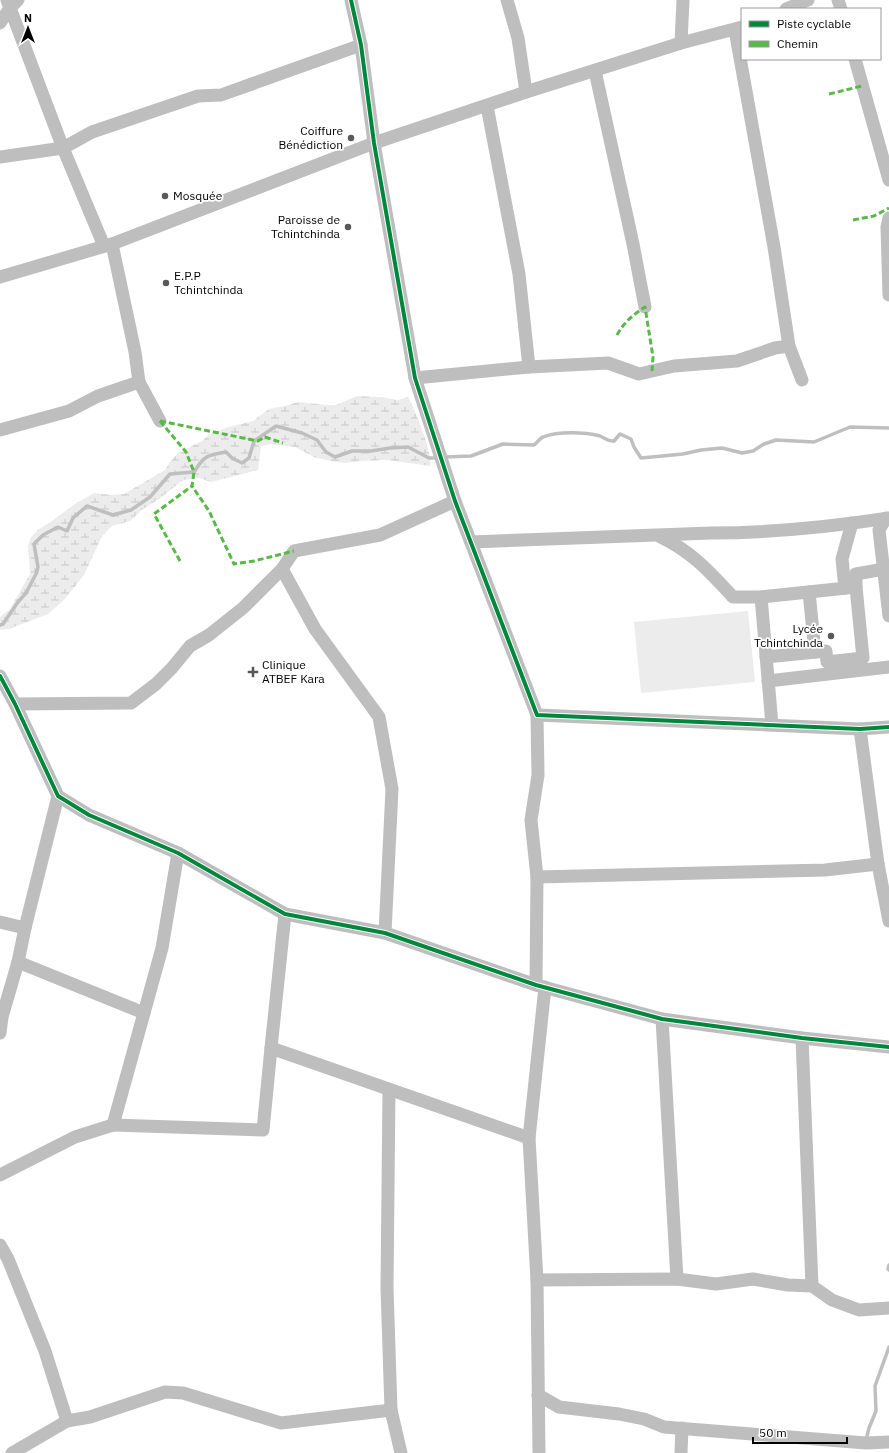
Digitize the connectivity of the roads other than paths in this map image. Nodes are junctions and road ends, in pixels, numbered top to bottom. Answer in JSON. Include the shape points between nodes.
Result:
{"nodes":[{"id":1,"x":351,"y":0,"type":"edge"},
{"id":2,"x":507,"y":0,"type":"edge"},
{"id":3,"x":683,"y":0,"type":"edge"},
{"id":4,"x":808,"y":0,"type":"edge"},
{"id":5,"x":12,"y":3,"type":"edge"},
{"id":6,"x":788,"y":8,"type":"edge"},
{"id":7,"x":0,"y":23,"type":"edge"},
{"id":8,"x":738,"y":28,"type":"edge"},
{"id":9,"x":681,"y":44,"type":"junction"},
{"id":10,"x":361,"y":45,"type":"junction"},
{"id":11,"x":741,"y":46,"type":"edge"},
{"id":12,"x":743,"y":60,"type":"edge"},
{"id":13,"x":855,"y":60,"type":"edge"},
{"id":14,"x":595,"y":71,"type":"junction"},
{"id":15,"x":526,"y":92,"type":"junction"},
{"id":16,"x":486,"y":106,"type":"junction"},
{"id":17,"x":374,"y":143,"type":"junction"},
{"id":18,"x":63,"y":148,"type":"junction"},
{"id":19,"x":0,"y":158,"type":"edge"},
{"id":20,"x":889,"y":180,"type":"edge"},
{"id":21,"x":889,"y":218,"type":"edge"},
{"id":22,"x":108,"y":245,"type":"junction"},
{"id":23,"x":0,"y":277,"type":"edge"},
{"id":24,"x":889,"y":295,"type":"edge"},
{"id":25,"x":645,"y":307,"type":"dead end"},
{"id":26,"x":789,"y":346,"type":"junction"},
{"id":27,"x":529,"y":367,"type":"junction"},
{"id":28,"x":415,"y":378,"type":"junction"},
{"id":29,"x":802,"y":380,"type":"dead end"},
{"id":30,"x":138,"y":382,"type":"junction"},
{"id":31,"x":160,"y":420,"type":"dead end"},
{"id":32,"x":0,"y":430,"type":"edge"},
{"id":33,"x":455,"y":501,"type":"junction"},
{"id":34,"x":888,"y":518,"type":"edge"},
{"id":35,"x":852,"y":523,"type":"junction"},
{"id":36,"x":657,"y":535,"type":"junction"},
{"id":37,"x":471,"y":542,"type":"junction"},
{"id":38,"x":282,"y":569,"type":"junction"},
{"id":39,"x":884,"y":570,"type":"junction"},
{"id":40,"x":851,"y":588,"type":"junction"},
{"id":41,"x":809,"y":592,"type":"junction"},
{"id":42,"x":761,"y":597,"type":"junction"},
{"id":43,"x":889,"y":616,"type":"edge"},
{"id":44,"x":815,"y":652,"type":"junction"},
{"id":45,"x":766,"y":657,"type":"junction"},
{"id":46,"x":864,"y":664,"type":"junction"},
{"id":47,"x":889,"y":667,"type":"edge"},
{"id":48,"x":828,"y":668,"type":"junction"},
{"id":49,"x":2,"y":681,"type":"edge"},
{"id":50,"x":768,"y":681,"type":"junction"},
{"id":51,"x":15,"y":704,"type":"junction"},
{"id":52,"x":537,"y":716,"type":"junction"},
{"id":53,"x":772,"y":725,"type":"junction"},
{"id":54,"x":889,"y":727,"type":"edge"},
{"id":55,"x":860,"y":729,"type":"junction"},
{"id":56,"x":58,"y":796,"type":"junction"},
{"id":57,"x":178,"y":853,"type":"junction"},
{"id":58,"x":878,"y":864,"type":"junction"},
{"id":59,"x":537,"y":877,"type":"junction"},
{"id":60,"x":284,"y":914,"type":"junction"},
{"id":61,"x":889,"y":921,"type":"edge"},
{"id":62,"x":0,"y":922,"type":"edge"},
{"id":63,"x":25,"y":928,"type":"junction"},
{"id":64,"x":385,"y":933,"type":"junction"},
{"id":65,"x":18,"y":962,"type":"junction"},
{"id":66,"x":541,"y":986,"type":"junction"},
{"id":67,"x":144,"y":1013,"type":"junction"},
{"id":68,"x":662,"y":1018,"type":"junction"},
{"id":69,"x":0,"y":1033,"type":"edge"},
{"id":70,"x":802,"y":1038,"type":"junction"},
{"id":71,"x":889,"y":1046,"type":"edge"},
{"id":72,"x":271,"y":1048,"type":"junction"},
{"id":73,"x":389,"y":1090,"type":"junction"},
{"id":74,"x":114,"y":1125,"type":"junction"},
{"id":75,"x":529,"y":1138,"type":"junction"},
{"id":76,"x":0,"y":1175,"type":"edge"},
{"id":77,"x":0,"y":1245,"type":"edge"},
{"id":78,"x":677,"y":1279,"type":"junction"},
{"id":79,"x":537,"y":1280,"type":"junction"},
{"id":80,"x":812,"y":1286,"type":"junction"},
{"id":81,"x":889,"y":1308,"type":"edge"},
{"id":82,"x":538,"y":1395,"type":"junction"},
{"id":83,"x":391,"y":1410,"type":"junction"},
{"id":84,"x":67,"y":1421,"type":"junction"},
{"id":85,"x":682,"y":1428,"type":"junction"},
{"id":86,"x":889,"y":1442,"type":"edge"},
{"id":87,"x":12,"y":1453,"type":"edge"},
{"id":88,"x":401,"y":1453,"type":"edge"},
{"id":89,"x":539,"y":1453,"type":"edge"},
{"id":90,"x":681,"y":1453,"type":"edge"}],
"edges":[{"from":1,"to":10,"type":"street"},
{"from":2,"to":15,"type":"street","via":[[518,38]]},
{"from":3,"to":9,"type":"street"},
{"from":4,"to":6,"type":"street"},
{"from":5,"to":7,"type":"street"},
{"from":5,"to":18,"type":"street"},
{"from":8,"to":9,"type":"street"},
{"from":8,"to":11,"type":"street"},
{"from":9,"to":14,"type":"street"},
{"from":10,"to":17,"type":"street"},
{"from":10,"to":18,"type":"street","via":[[221,95],[198,96],[92,132]]},
{"from":12,"to":26,"type":"street"},
{"from":13,"to":20,"type":"street"},
{"from":14,"to":15,"type":"street"},
{"from":14,"to":25,"type":"street"},
{"from":15,"to":16,"type":"street"},
{"from":16,"to":17,"type":"street"},
{"from":16,"to":27,"type":"street","via":[[519,274]]},
{"from":17,"to":22,"type":"street"},
{"from":17,"to":28,"type":"street"},
{"from":18,"to":19,"type":"street"},
{"from":18,"to":22,"type":"street"},
{"from":21,"to":24,"type":"street"},
{"from":22,"to":23,"type":"street"},
{"from":22,"to":30,"type":"street","via":[[135,352]]},
{"from":26,"to":27,"type":"street","via":[[737,361],[674,366],[639,374],[608,363]]},
{"from":26,"to":29,"type":"street"},
{"from":27,"to":28,"type":"street"},
{"from":28,"to":33,"type":"street"},
{"from":30,"to":31,"type":"street"},
{"from":30,"to":32,"type":"street","via":[[98,396],[69,411]]},
{"from":33,"to":37,"type":"street"},
{"from":33,"to":38,"type":"street","via":[[380,535],[294,551]]},
{"from":34,"to":35,"type":"street"},
{"from":34,"to":39,"type":"street","via":[[880,530]]},
{"from":35,"to":36,"type":"street","via":[[746,533]]},
{"from":35,"to":40,"type":"street","via":[[842,558]]},
{"from":36,"to":37,"type":"street"},
{"from":36,"to":42,"type":"street","via":[[674,543],[700,562],[733,597]]},
{"from":37,"to":52,"type":"street"},
{"from":38,"to":51,"type":"street","via":[[243,608],[209,635],[190,646],[156,684],[131,703]]},
{"from":38,"to":64,"type":"street","via":[[315,630],[379,717],[392,788]]},
{"from":39,"to":40,"type":"street","via":[[856,574]]},
{"from":39,"to":43,"type":"street"},
{"from":40,"to":41,"type":"street"},
{"from":40,"to":46,"type":"street"},
{"from":41,"to":42,"type":"street"},
{"from":41,"to":44,"type":"street"},
{"from":42,"to":45,"type":"street"},
{"from":44,"to":45,"type":"street"},
{"from":44,"to":48,"type":"street","via":[[826,651]]},
{"from":45,"to":50,"type":"street"},
{"from":46,"to":47,"type":"street"},
{"from":46,"to":48,"type":"street"},
{"from":48,"to":50,"type":"street"},
{"from":49,"to":51,"type":"street"},
{"from":50,"to":53,"type":"street"},
{"from":51,"to":56,"type":"street"},
{"from":52,"to":53,"type":"street"},
{"from":52,"to":59,"type":"street","via":[[538,776],[531,820]]},
{"from":53,"to":55,"type":"street"},
{"from":54,"to":55,"type":"street"},
{"from":55,"to":58,"type":"street"},
{"from":56,"to":57,"type":"street","via":[[89,815]]},
{"from":56,"to":63,"type":"street"},
{"from":57,"to":60,"type":"street"},
{"from":57,"to":67,"type":"street","via":[[162,948]]},
{"from":58,"to":59,"type":"street","via":[[825,870]]},
{"from":58,"to":61,"type":"street"},
{"from":59,"to":66,"type":"street"},
{"from":60,"to":64,"type":"street"},
{"from":60,"to":72,"type":"street"},
{"from":62,"to":63,"type":"street"},
{"from":63,"to":65,"type":"street"},
{"from":64,"to":66,"type":"street"},
{"from":65,"to":67,"type":"street"},
{"from":65,"to":69,"type":"street"},
{"from":66,"to":68,"type":"street"},
{"from":66,"to":75,"type":"street"},
{"from":67,"to":74,"type":"street"},
{"from":68,"to":70,"type":"street"},
{"from":68,"to":78,"type":"street"},
{"from":70,"to":71,"type":"street"},
{"from":70,"to":80,"type":"street"},
{"from":72,"to":73,"type":"street"},
{"from":72,"to":74,"type":"street","via":[[263,1130]]},
{"from":73,"to":75,"type":"street"},
{"from":73,"to":83,"type":"street","via":[[387,1288]]},
{"from":74,"to":76,"type":"street","via":[[75,1138]]},
{"from":75,"to":79,"type":"street"},
{"from":77,"to":84,"type":"street","via":[[45,1351]]},
{"from":78,"to":79,"type":"street"},
{"from":78,"to":80,"type":"street","via":[[716,1284],[753,1279]]},
{"from":79,"to":82,"type":"street"},
{"from":80,"to":81,"type":"street","via":[[832,1300],[859,1310]]},
{"from":82,"to":85,"type":"street","via":[[559,1407],[619,1414],[644,1419],[664,1427]]},
{"from":82,"to":89,"type":"street"},
{"from":83,"to":84,"type":"street","via":[[281,1423],[183,1393],[165,1392],[90,1417]]},
{"from":83,"to":88,"type":"street"},
{"from":84,"to":87,"type":"street"},
{"from":85,"to":86,"type":"street"},
{"from":85,"to":90,"type":"street"}]}
